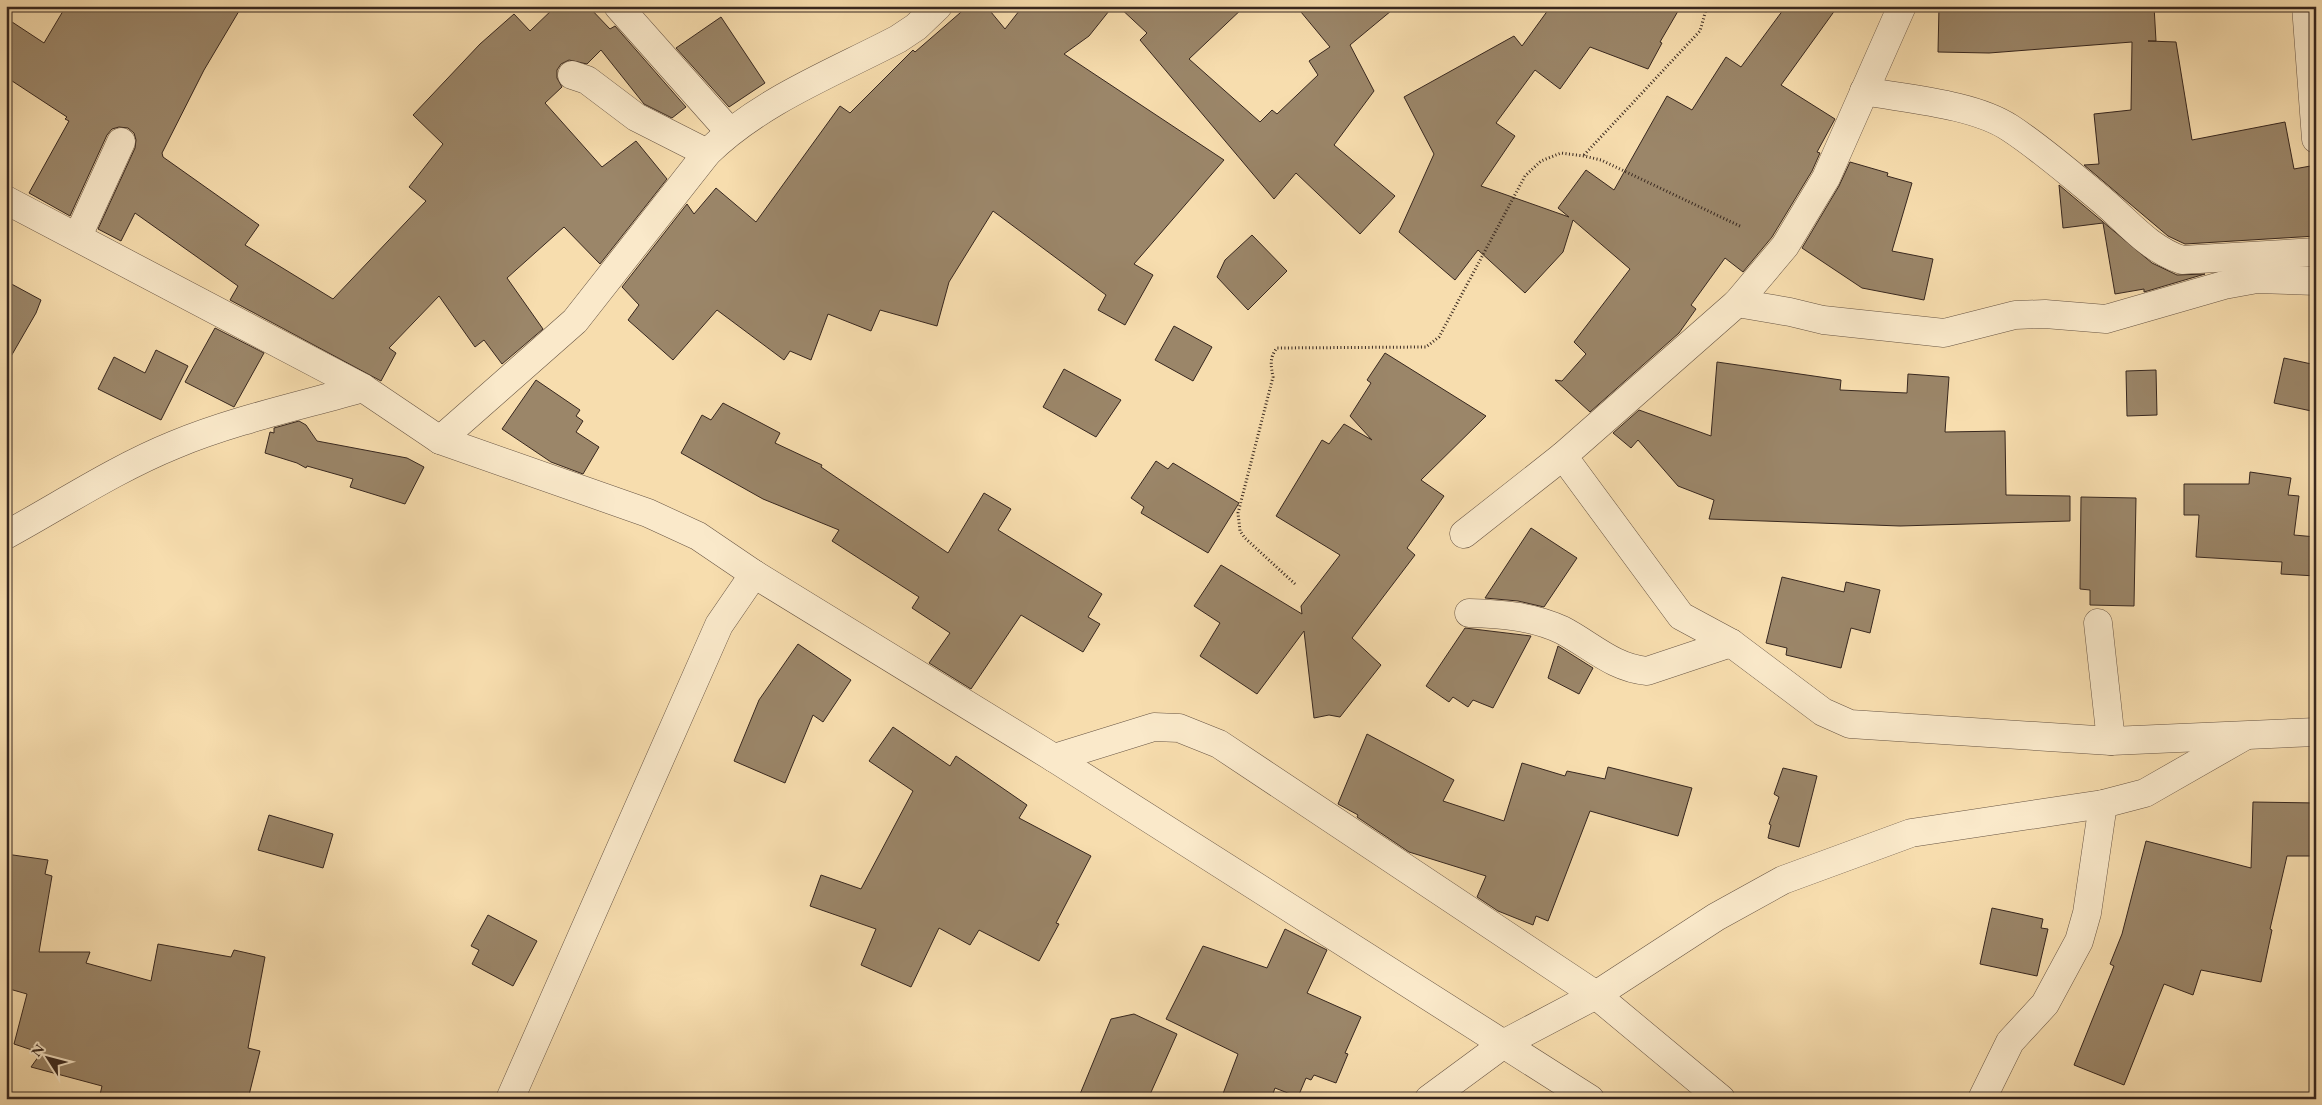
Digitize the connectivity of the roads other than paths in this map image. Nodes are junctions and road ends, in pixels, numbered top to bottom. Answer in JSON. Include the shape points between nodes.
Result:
{"nodes":[{"id":1,"x":618,"y":6,"type":"edge"},
{"id":2,"x":938,"y":6,"type":"edge"},
{"id":3,"x":1902,"y":6,"type":"edge"},
{"id":4,"x":2306,"y":6,"type":"edge"},
{"id":5,"x":572,"y":75,"type":"dead end"},
{"id":6,"x":1864,"y":91,"type":"junction"},
{"id":7,"x":730,"y":131,"type":"junction"},
{"id":8,"x":2316,"y":139,"type":"edge"},
{"id":9,"x":121,"y":142,"type":"dead end"},
{"id":10,"x":707,"y":154,"type":"junction"},
{"id":11,"x":6,"y":200,"type":"edge"},
{"id":12,"x":78,"y":236,"type":"junction"},
{"id":13,"x":2316,"y":252,"type":"edge"},
{"id":14,"x":2316,"y":281,"type":"edge"},
{"id":15,"x":1737,"y":303,"type":"junction"},
{"id":16,"x":363,"y":388,"type":"junction"},
{"id":17,"x":440,"y":440,"type":"junction"},
{"id":18,"x":1564,"y":456,"type":"junction"},
{"id":19,"x":1464,"y":534,"type":"dead end"},
{"id":20,"x":6,"y":535,"type":"edge"},
{"id":21,"x":754,"y":574,"type":"junction"},
{"id":22,"x":1469,"y":613,"type":"dead end"},
{"id":23,"x":2098,"y":623,"type":"dead end"},
{"id":24,"x":1731,"y":643,"type":"junction"},
{"id":25,"x":2316,"y":732,"type":"edge"},
{"id":26,"x":2249,"y":734,"type":"junction"},
{"id":27,"x":2112,"y":741,"type":"junction"},
{"id":28,"x":1054,"y":758,"type":"junction"},
{"id":29,"x":2103,"y":804,"type":"junction"},
{"id":30,"x":1596,"y":995,"type":"junction"},
{"id":31,"x":1505,"y":1043,"type":"junction"},
{"id":32,"x":510,"y":1099,"type":"edge"},
{"id":33,"x":1430,"y":1099,"type":"edge"},
{"id":34,"x":1590,"y":1099,"type":"edge"},
{"id":35,"x":1721,"y":1099,"type":"edge"},
{"id":36,"x":1982,"y":1099,"type":"edge"}],
"edges":[{"from":1,"to":7,"type":"street"},
{"from":2,"to":7,"type":"street","via":[[898,39],[759,111]]},
{"from":3,"to":6,"type":"street"},
{"from":4,"to":8,"type":"street"},
{"from":5,"to":10,"type":"street","via":[[587,80],[636,117]]},
{"from":6,"to":13,"type":"street","via":[[1975,112],[2010,128],[2103,202],[2153,247],[2182,260]]},
{"from":6,"to":15,"type":"street","via":[[1826,178],[1785,246]]},
{"from":7,"to":10,"type":"street"},
{"from":9,"to":12,"type":"street"},
{"from":10,"to":17,"type":"street","via":[[574,321]]},
{"from":11,"to":12,"type":"street"},
{"from":12,"to":16,"type":"street"},
{"from":14,"to":15,"type":"street","via":[[2257,279],[2224,284],[2106,319],[2015,315],[1944,333],[1823,320]]},
{"from":15,"to":18,"type":"street"},
{"from":16,"to":17,"type":"street"},
{"from":16,"to":20,"type":"street","via":[[174,445]]},
{"from":17,"to":21,"type":"street","via":[[673,523]]},
{"from":18,"to":19,"type":"street"},
{"from":18,"to":24,"type":"street","via":[[1673,608],[1690,622]]},
{"from":21,"to":28,"type":"street"},
{"from":21,"to":32,"type":"street","via":[[720,625]]},
{"from":22,"to":24,"type":"street","via":[[1505,613],[1544,623],[1622,667],[1634,670],[1647,671]]},
{"from":23,"to":27,"type":"street"},
{"from":24,"to":27,"type":"street","via":[[1823,712],[1850,724]]},
{"from":25,"to":26,"type":"street"},
{"from":26,"to":27,"type":"street"},
{"from":26,"to":29,"type":"street","via":[[2145,793]]},
{"from":28,"to":30,"type":"street","via":[[1154,727],[1179,728],[1197,734],[1219,744]]},
{"from":28,"to":31,"type":"street"},
{"from":29,"to":30,"type":"street","via":[[1911,834],[1783,880],[1716,917]]},
{"from":29,"to":36,"type":"street","via":[[2087,913],[2079,941],[2045,1004],[2010,1042]]},
{"from":30,"to":31,"type":"street"},
{"from":30,"to":35,"type":"street"},
{"from":31,"to":33,"type":"street"},
{"from":31,"to":34,"type":"street"}]}
